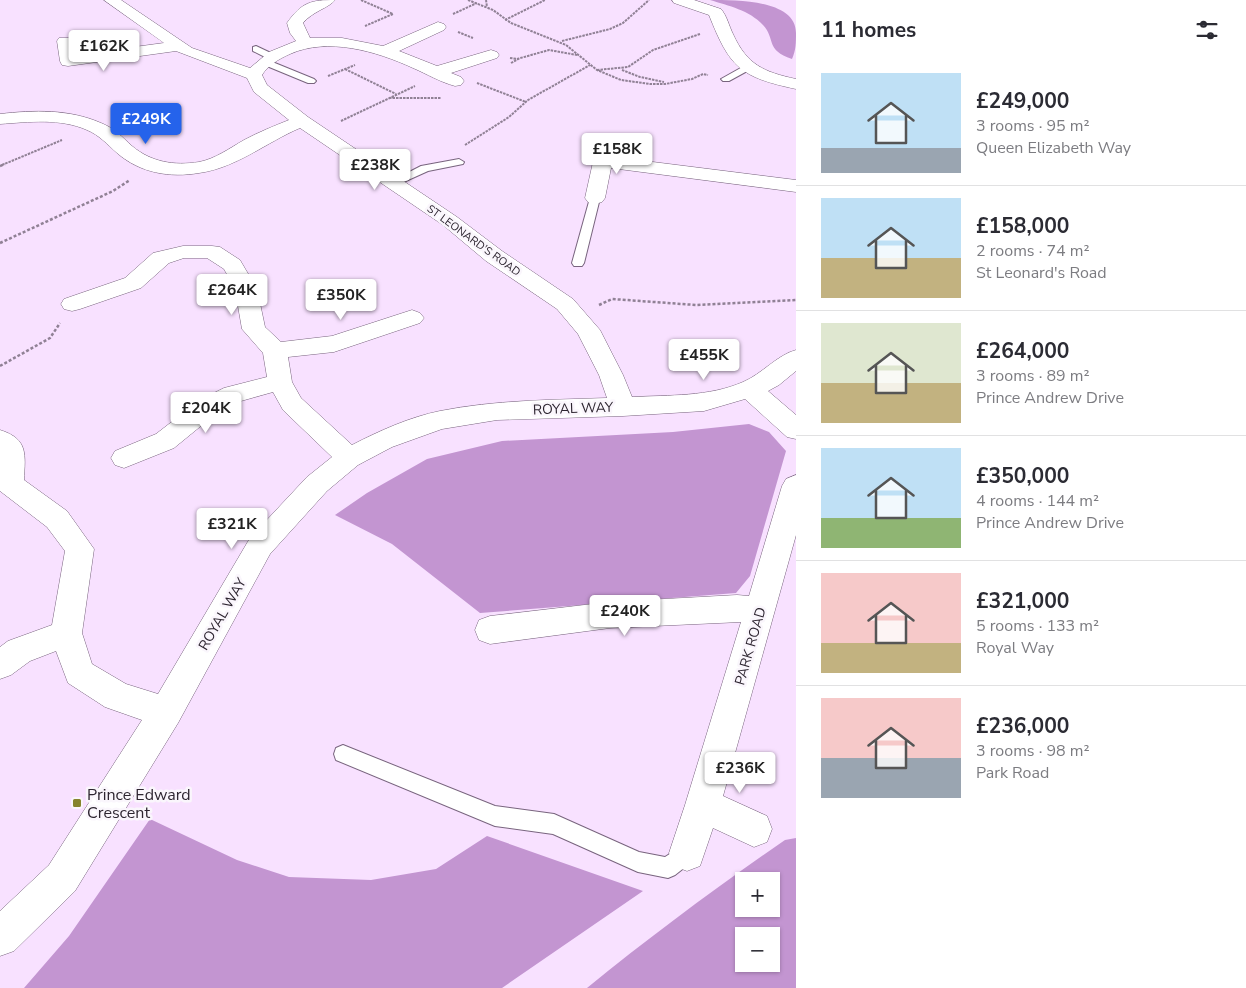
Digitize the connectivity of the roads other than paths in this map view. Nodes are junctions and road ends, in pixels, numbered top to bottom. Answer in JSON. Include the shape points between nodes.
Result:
{"nodes":[{"id":1,"x":110,"y":0,"type":"edge"},
{"id":2,"x":296,"y":0,"type":"edge"},
{"id":3,"x":328,"y":0,"type":"edge"},
{"id":4,"x":679,"y":0,"type":"edge"},
{"id":5,"x":312,"y":7,"type":"junction"},
{"id":6,"x":438,"y":28,"type":"dead end"},
{"id":7,"x":65,"y":41,"type":"dead end"},
{"id":8,"x":306,"y":44,"type":"junction"},
{"id":9,"x":179,"y":46,"type":"junction"},
{"id":10,"x":384,"y":51,"type":"junction"},
{"id":11,"x":491,"y":55,"type":"road end"},
{"id":12,"x":262,"y":61,"type":"junction"},
{"id":13,"x":746,"y":68,"type":"junction"},
{"id":14,"x":438,"y":73,"type":"junction"},
{"id":15,"x":726,"y":79,"type":"road end"},
{"id":16,"x":312,"y":81,"type":"road end"},
{"id":17,"x":455,"y":82,"type":"road end"},
{"id":18,"x":796,"y":84,"type":"edge"},
{"id":19,"x":0,"y":119,"type":"edge"},
{"id":20,"x":302,"y":121,"type":"junction"},
{"id":21,"x":458,"y":162,"type":"dead end"},
{"id":22,"x":393,"y":183,"type":"junction"},
{"id":23,"x":796,"y":186,"type":"edge"},
{"id":24,"x":595,"y":198,"type":"joint"},
{"id":25,"x":578,"y":264,"type":"dead end"},
{"id":26,"x":72,"y":304,"type":"road end"},
{"id":27,"x":412,"y":318,"type":"dead end"},
{"id":28,"x":276,"y":351,"type":"junction"},
{"id":29,"x":796,"y":358,"type":"edge"},
{"id":30,"x":280,"y":382,"type":"junction"},
{"id":31,"x":750,"y":389,"type":"junction"},
{"id":32,"x":622,"y":407,"type":"junction"},
{"id":33,"x":796,"y":430,"type":"edge"},
{"id":34,"x":0,"y":440,"type":"edge"},
{"id":35,"x":124,"y":458,"type":"dead end"},
{"id":36,"x":349,"y":458,"type":"junction"},
{"id":37,"x":796,"y":486,"type":"edge"},
{"id":38,"x":760,"y":611,"type":"junction"},
{"id":39,"x":490,"y":630,"type":"dead end"},
{"id":40,"x":66,"y":633,"type":"junction"},
{"id":41,"x":0,"y":665,"type":"edge"},
{"id":42,"x":166,"y":712,"type":"junction"},
{"id":43,"x":343,"y":754,"type":"dead end"},
{"id":44,"x":704,"y":805,"type":"junction"},
{"id":45,"x":754,"y":829,"type":"dead end"},
{"id":46,"x":687,"y":853,"type":"joint"},
{"id":47,"x":0,"y":937,"type":"edge"}],
"edges":[{"from":1,"to":9,"type":"street"},
{"from":2,"to":5,"type":"street"},
{"from":3,"to":5,"type":"street"},
{"from":4,"to":13,"type":"street","via":[[716,12]]},
{"from":5,"to":8,"type":"street","via":[[301,14],[296,23]]},
{"from":6,"to":10,"type":"street"},
{"from":7,"to":9,"type":"street","via":[[69,65]]},
{"from":8,"to":10,"type":"street","via":[[347,44]]},
{"from":8,"to":12,"type":"street","via":[[283,50]]},
{"from":9,"to":12,"type":"street","via":[[186,51]]},
{"from":10,"to":14,"type":"street"},
{"from":11,"to":14,"type":"street"},
{"from":12,"to":16,"type":"lane"},
{"from":12,"to":20,"type":"street","name":"ST LEONARD'S ROAD","via":[[260,88]]},
{"from":13,"to":15,"type":"lane"},
{"from":13,"to":18,"type":"street","via":[[766,78]]},
{"from":14,"to":17,"type":"street"},
{"from":19,"to":20,"type":"street","via":[[54,117],[75,120],[94,126],[149,166],[185,169],[213,164],[265,136]]},
{"from":20,"to":22,"type":"street","name":"ST LEONARD'S ROAD"},
{"from":21,"to":22,"type":"lane","via":[[434,165]]},
{"from":22,"to":32,"type":"street","name":"ST LEONARD'S ROAD","via":[[565,304],[588,330],[611,375]]},
{"from":23,"to":24,"type":"street","via":[[604,153]]},
{"from":24,"to":25,"type":"lane"},
{"from":26,"to":28,"type":"street","via":[[133,283],[161,258],[183,252],[212,252],[232,265],[246,289],[254,330]]},
{"from":27,"to":28,"type":"street","via":[[334,344]]},
{"from":28,"to":30,"type":"street"},
{"from":29,"to":31,"type":"street","via":[[770,379]]},
{"from":30,"to":35,"type":"street","via":[[233,394],[208,406],[165,441]]},
{"from":30,"to":36,"type":"street","via":[[292,404]]},
{"from":31,"to":32,"type":"street","via":[[704,402]]},
{"from":31,"to":33,"type":"street"},
{"from":32,"to":36,"type":"street","name":"ROYAL WAY","via":[[497,410],[439,420],[383,440]]},
{"from":34,"to":40,"type":"street","via":[[12,450],[10,484],[56,519],[80,549]]},
{"from":36,"to":42,"type":"street","name":"ROYAL WAY","via":[[316,484],[260,546]]},
{"from":37,"to":38,"type":"street","name":"PARK ROAD"},
{"from":38,"to":39,"type":"street","via":[[738,608],[610,615]]},
{"from":38,"to":44,"type":"street","name":"PARK ROAD"},
{"from":40,"to":41,"type":"street","via":[[19,651]]},
{"from":40,"to":42,"type":"street","via":[[79,673],[117,696]]},
{"from":42,"to":47,"type":"street","name":"ROYAL WAY","via":[[62,878]]},
{"from":43,"to":46,"type":"lane","via":[[495,816],[554,824],[638,862],[668,868]]},
{"from":44,"to":45,"type":"street"},
{"from":44,"to":46,"type":"street","name":"PARK ROAD"}]}
